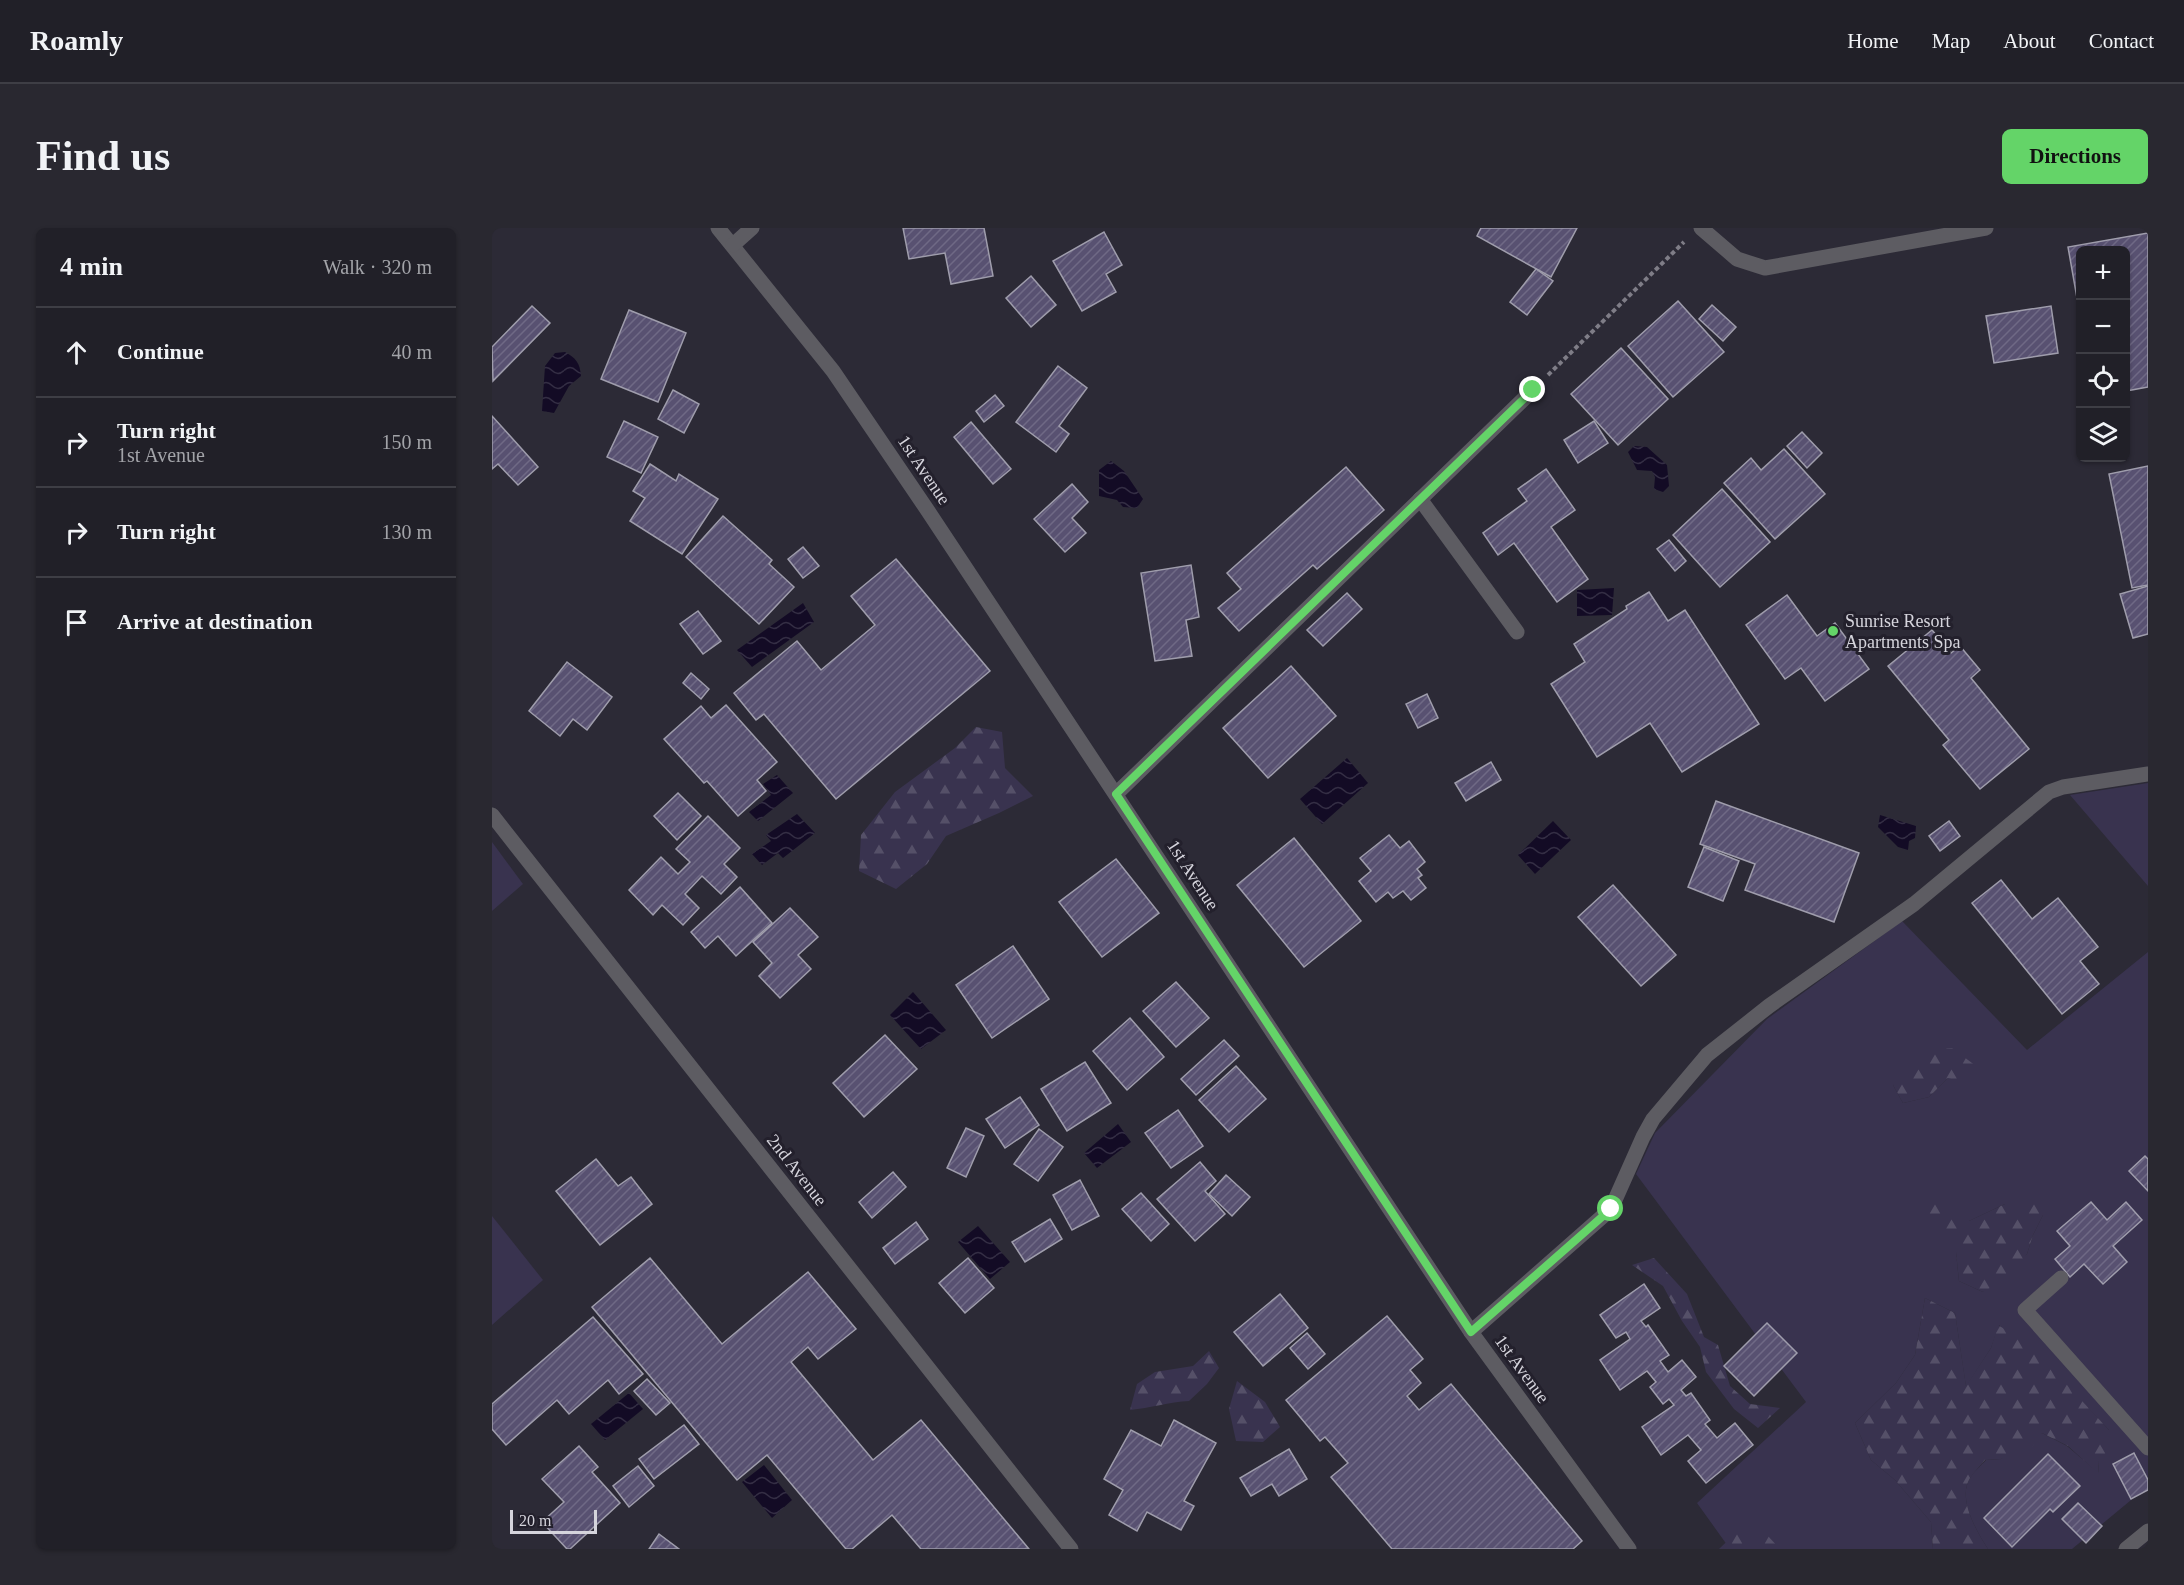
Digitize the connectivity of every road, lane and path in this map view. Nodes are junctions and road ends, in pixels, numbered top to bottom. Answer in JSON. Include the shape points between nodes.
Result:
{"nodes":[{"id":1,"x":718,"y":228,"type":"edge"},
{"id":2,"x":752,"y":228,"type":"edge"},
{"id":3,"x":1986,"y":228,"type":"edge"},
{"id":4,"x":1701,"y":229,"type":"edge"},
{"id":5,"x":733,"y":245,"type":"junction"},
{"id":6,"x":1533,"y":390,"type":"joint"},
{"id":7,"x":1420,"y":499,"type":"junction"},
{"id":8,"x":1517,"y":632,"type":"dead end"},
{"id":9,"x":2148,"y":774,"type":"edge"},
{"id":10,"x":1116,"y":794,"type":"junction"},
{"id":11,"x":492,"y":815,"type":"edge"},
{"id":12,"x":2061,"y":1278,"type":"dead end"},
{"id":13,"x":1471,"y":1332,"type":"junction"},
{"id":14,"x":2148,"y":1448,"type":"edge"},
{"id":15,"x":2148,"y":1531,"type":"edge"},
{"id":16,"x":1071,"y":1549,"type":"edge"},
{"id":17,"x":1629,"y":1549,"type":"edge"},
{"id":18,"x":2126,"y":1549,"type":"edge"}],
"edges":[{"from":1,"to":5,"type":"street","name":"1st Avenue"},
{"from":2,"to":5,"type":"street"},
{"from":3,"to":4,"type":"street","via":[[1765,268],[1737,259]]},
{"from":4,"to":6,"type":"path"},
{"from":5,"to":10,"type":"street","name":"1st Avenue","via":[[833,372]]},
{"from":6,"to":7,"type":"street"},
{"from":7,"to":8,"type":"street"},
{"from":7,"to":10,"type":"street"},
{"from":9,"to":13,"type":"street","via":[[2049,792],[1914,904],[1769,1006],[1707,1055],[1653,1119],[1611,1209]]},
{"from":10,"to":13,"type":"street","name":"1st Avenue"},
{"from":11,"to":16,"type":"street","name":"2nd Avenue"},
{"from":12,"to":14,"type":"street","via":[[2025,1310]]},
{"from":13,"to":17,"type":"street","name":"1st Avenue"},
{"from":15,"to":18,"type":"street"}]}
